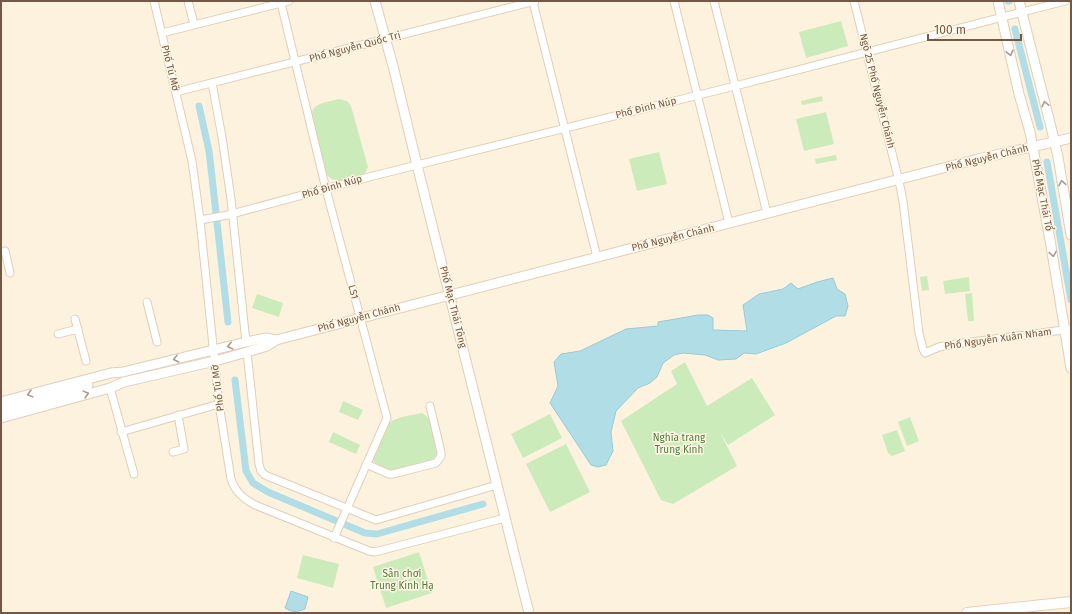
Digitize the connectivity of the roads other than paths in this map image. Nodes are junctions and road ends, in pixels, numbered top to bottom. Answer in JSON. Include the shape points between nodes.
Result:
{"nodes":[{"id":1,"x":154,"y":1,"type":"edge"},
{"id":2,"x":188,"y":1,"type":"edge"},
{"id":3,"x":289,"y":1,"type":"edge"},
{"id":4,"x":375,"y":1,"type":"edge"},
{"id":5,"x":534,"y":1,"type":"edge"},
{"id":6,"x":674,"y":1,"type":"edge"},
{"id":7,"x":714,"y":1,"type":"edge"},
{"id":8,"x":854,"y":1,"type":"edge"},
{"id":9,"x":998,"y":1,"type":"edge"},
{"id":10,"x":1019,"y":1,"type":"edge"},
{"id":11,"x":1065,"y":1,"type":"edge"},
{"id":12,"x":281,"y":3,"type":"junction"},
{"id":13,"x":1022,"y":12,"type":"junction"},
{"id":14,"x":1002,"y":17,"type":"junction"},
{"id":15,"x":194,"y":24,"type":"junction"},
{"id":16,"x":162,"y":33,"type":"junction"},
{"id":17,"x":385,"y":39,"type":"junction"},
{"id":18,"x":867,"y":51,"type":"junction"},
{"id":19,"x":296,"y":63,"type":"junction"},
{"id":20,"x":212,"y":83,"type":"junction"},
{"id":21,"x":734,"y":86,"type":"junction"},
{"id":22,"x":176,"y":92,"type":"junction"},
{"id":23,"x":697,"y":95,"type":"junction"},
{"id":24,"x":565,"y":128,"type":"junction"},
{"id":25,"x":1071,"y":138,"type":"edge"},
{"id":26,"x":1054,"y":142,"type":"junction"},
{"id":27,"x":1033,"y":147,"type":"junction"},
{"id":28,"x":417,"y":165,"type":"junction"},
{"id":29,"x":899,"y":181,"type":"junction"},
{"id":30,"x":326,"y":189,"type":"junction"},
{"id":31,"x":767,"y":213,"type":"junction"},
{"id":32,"x":230,"y":215,"type":"junction"},
{"id":33,"x":204,"y":219,"type":"junction"},
{"id":34,"x":729,"y":223,"type":"junction"},
{"id":35,"x":1071,"y":235,"type":"edge"},
{"id":36,"x":5,"y":251,"type":"dead end"},
{"id":37,"x":596,"y":257,"type":"junction"},
{"id":38,"x":10,"y":273,"type":"dead end"},
{"id":39,"x":450,"y":296,"type":"junction"},
{"id":40,"x":147,"y":302,"type":"dead end"},
{"id":41,"x":360,"y":318,"type":"junction"},
{"id":42,"x":75,"y":319,"type":"dead end"},
{"id":43,"x":78,"y":329,"type":"junction"},
{"id":44,"x":1068,"y":330,"type":"edge"},
{"id":45,"x":58,"y":334,"type":"dead end"},
{"id":46,"x":276,"y":340,"type":"junction"},
{"id":47,"x":157,"y":342,"type":"dead end"},
{"id":48,"x":246,"y":342,"type":"junction"},
{"id":49,"x":214,"y":350,"type":"junction"},
{"id":50,"x":246,"y":352,"type":"junction"},
{"id":51,"x":925,"y":353,"type":"joint"},
{"id":52,"x":86,"y":361,"type":"dead end"},
{"id":53,"x":215,"y":361,"type":"junction"},
{"id":54,"x":1071,"y":368,"type":"edge"},
{"id":55,"x":123,"y":372,"type":"junction"},
{"id":56,"x":109,"y":384,"type":"junction"},
{"id":57,"x":1,"y":402,"type":"edge"},
{"id":58,"x":220,"y":404,"type":"junction"},
{"id":59,"x":430,"y":406,"type":"dead end"},
{"id":60,"x":1,"y":411,"type":"edge"},
{"id":61,"x":178,"y":415,"type":"junction"},
{"id":62,"x":1,"y":418,"type":"edge"},
{"id":63,"x":121,"y":432,"type":"junction"},
{"id":64,"x":173,"y":452,"type":"dead end"},
{"id":65,"x":366,"y":464,"type":"junction"},
{"id":66,"x":134,"y":474,"type":"dead end"},
{"id":67,"x":496,"y":485,"type":"junction"},
{"id":68,"x":345,"y":512,"type":"junction"},
{"id":69,"x":505,"y":518,"type":"junction"},
{"id":70,"x":334,"y":538,"type":"junction"},
{"id":71,"x":1071,"y":602,"type":"edge"},
{"id":72,"x":529,"y":613,"type":"edge"},
{"id":73,"x":967,"y":613,"type":"edge"}],
"edges":[{"from":1,"to":16,"type":"street","name":"Phố Tú Mỡ"},
{"from":2,"to":15,"type":"street"},
{"from":3,"to":12,"type":"street"},
{"from":4,"to":17,"type":"street","name":"Phố Mạc Thái Tông"},
{"from":5,"to":17,"type":"street","name":"Phố Nguyễn Quốc Trị"},
{"from":5,"to":24,"type":"street"},
{"from":6,"to":23,"type":"street"},
{"from":7,"to":21,"type":"street"},
{"from":8,"to":18,"type":"street","name":"Ngõ 25 Phố Nguyễn Chánh"},
{"from":9,"to":14,"type":"street","name":"Phố Mạc Thái Tổ"},
{"from":10,"to":13,"type":"street"},
{"from":11,"to":13,"type":"street","name":"Phố Đinh Núp"},
{"from":12,"to":15,"type":"street"},
{"from":12,"to":19,"type":"street","name":"LS1"},
{"from":13,"to":14,"type":"street","name":"Phố Đinh Núp"},
{"from":26,"to":13,"type":"street","one_way":true},
{"from":14,"to":18,"type":"street","name":"Phố Đinh Núp"},
{"from":14,"to":27,"type":"street","name":"Phố Mạc Thái Tổ","one_way":true},
{"from":15,"to":16,"type":"street"},
{"from":16,"to":22,"type":"street","name":"Phố Tú Mỡ"},
{"from":17,"to":19,"type":"street","name":"Phố Nguyễn Quốc Trị"},
{"from":17,"to":28,"type":"street","name":"Phố Mạc Thái Tông"},
{"from":18,"to":21,"type":"street","name":"Phố Đinh Núp"},
{"from":18,"to":29,"type":"street","name":"Ngõ 25 Phố Nguyễn Chánh"},
{"from":19,"to":20,"type":"street","name":"Phố Nguyễn Quốc Trị"},
{"from":19,"to":30,"type":"street","name":"LS1"},
{"from":20,"to":22,"type":"street","name":"Phố Nguyễn Quốc Trị"},
{"from":20,"to":32,"type":"street","via":[[222,137]]},
{"from":21,"to":23,"type":"street","name":"Phố Đinh Núp"},
{"from":21,"to":31,"type":"street"},
{"from":22,"to":33,"type":"street","name":"Phố Tú Mỡ"},
{"from":23,"to":24,"type":"street","name":"Phố Đinh Núp"},
{"from":23,"to":34,"type":"street"},
{"from":24,"to":28,"type":"street","name":"Phố Đinh Núp"},
{"from":24,"to":37,"type":"street"},
{"from":25,"to":26,"type":"street","name":"Phố Nguyễn Chánh"},
{"from":26,"to":27,"type":"street","name":"Phố Nguyễn Chánh"},
{"from":35,"to":26,"type":"street","one_way":true},
{"from":27,"to":29,"type":"street","name":"Phố Nguyễn Chánh"},
{"from":27,"to":44,"type":"street","name":"Phố Mạc Thái Tổ","one_way":true},
{"from":28,"to":30,"type":"street","name":"Phố Đinh Núp"},
{"from":28,"to":39,"type":"street","name":"Phố Mạc Thái Tông"},
{"from":29,"to":31,"type":"street","name":"Phố Nguyễn Chánh"},
{"from":29,"to":51,"type":"street","name":"Ngõ 25 Phố Nguyễn Chánh","via":[[920,336]]},
{"from":30,"to":32,"type":"street","name":"Phố Đinh Núp"},
{"from":30,"to":41,"type":"street","name":"LS1"},
{"from":31,"to":34,"type":"street","name":"Phố Nguyễn Chánh"},
{"from":32,"to":33,"type":"street","name":"Phố Đinh Núp"},
{"from":32,"to":48,"type":"street"},
{"from":33,"to":49,"type":"street","name":"Phố Tú Mỡ"},
{"from":34,"to":37,"type":"street","name":"Phố Nguyễn Chánh"},
{"from":36,"to":38,"type":"street"},
{"from":37,"to":39,"type":"street","name":"Phố Nguyễn Chánh"},
{"from":39,"to":41,"type":"street","name":"Phố Nguyễn Chánh"},
{"from":39,"to":67,"type":"street","name":"Phố Mạc Thái Tông"},
{"from":40,"to":47,"type":"street"},
{"from":41,"to":46,"type":"street","name":"Phố Nguyễn Chánh"},
{"from":41,"to":65,"type":"street","name":"LS1","via":[[387,418]]},
{"from":42,"to":43,"type":"street"},
{"from":43,"to":45,"type":"street"},
{"from":43,"to":52,"type":"street"},
{"from":44,"to":51,"type":"street","name":"Phố Nguyễn Xuân Nham"},
{"from":44,"to":54,"type":"street","name":"Phố Mạc Thái Tổ"},
{"from":46,"to":48,"type":"street","name":"Phố Nguyễn Chánh","via":[[266,338]]},
{"from":46,"to":50,"type":"street","name":"Phố Nguyễn Chánh","via":[[267,346]]},
{"from":48,"to":49,"type":"street","name":"Phố Nguyễn Chánh","one_way":true},
{"from":49,"to":53,"type":"street","name":"Phố Tú Mỡ"},
{"from":49,"to":55,"type":"street","name":"Phố Nguyễn Chánh","one_way":true},
{"from":50,"to":53,"type":"street","name":"Phố Nguyễn Chánh"},
{"from":50,"to":68,"type":"street","via":[[260,471]]},
{"from":53,"to":56,"type":"street","name":"Phố Nguyễn Chánh"},
{"from":53,"to":58,"type":"street","name":"Phố Tú Mỡ"},
{"from":55,"to":56,"type":"street"},
{"from":55,"to":57,"type":"street","name":"Phố Nguyễn Chánh","one_way":true},
{"from":56,"to":60,"type":"street"},
{"from":62,"to":56,"type":"street","one_way":true},
{"from":56,"to":63,"type":"street"},
{"from":58,"to":61,"type":"street"},
{"from":58,"to":70,"type":"street","name":"Phố Tú Mỡ","via":[[231,479],[236,490],[255,505]]},
{"from":59,"to":65,"type":"street","via":[[441,452],[436,463],[393,474]]},
{"from":61,"to":63,"type":"street"},
{"from":61,"to":64,"type":"street","via":[[184,449]]},
{"from":63,"to":66,"type":"street"},
{"from":65,"to":68,"type":"street","name":"LS1"},
{"from":67,"to":68,"type":"street","via":[[379,520]]},
{"from":67,"to":69,"type":"street","name":"Phố Mạc Thái Tông"},
{"from":68,"to":70,"type":"street","name":"LS1"},
{"from":69,"to":70,"type":"street","name":"Phố Tú Mỡ","via":[[375,552],[362,550]]},
{"from":69,"to":72,"type":"street","name":"Phố Mạc Thái Tông"},
{"from":71,"to":73,"type":"main road"}]}
